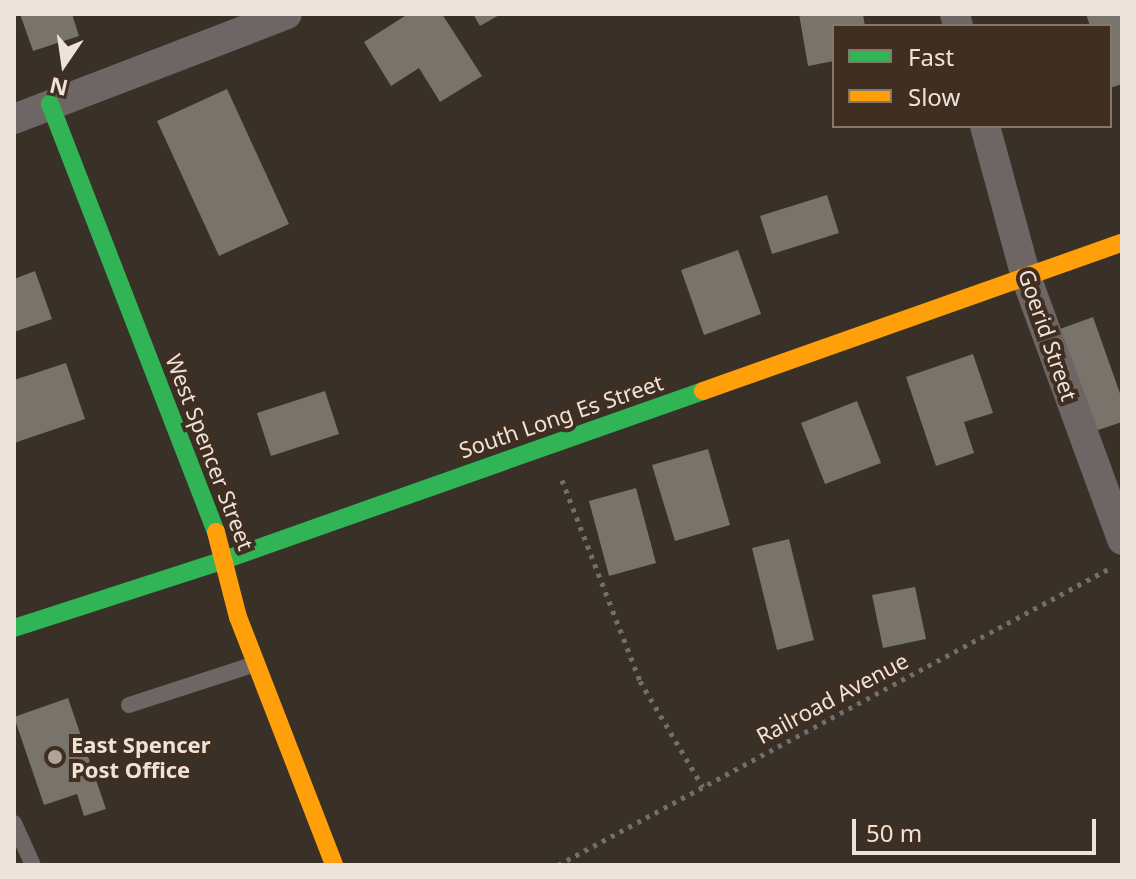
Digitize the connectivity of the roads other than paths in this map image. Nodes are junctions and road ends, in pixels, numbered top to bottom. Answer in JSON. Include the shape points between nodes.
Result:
{"nodes":[{"id":1,"x":287,"y":14,"type":"edge"},
{"id":2,"x":233,"y":23,"type":"edge"},
{"id":3,"x":50,"y":104,"type":"junction"},
{"id":4,"x":14,"y":119,"type":"edge"},
{"id":5,"x":986,"y":128,"type":"edge"},
{"id":6,"x":1122,"y":243,"type":"edge"},
{"id":7,"x":1026,"y":277,"type":"junction"},
{"id":8,"x":1122,"y":540,"type":"edge"},
{"id":9,"x":227,"y":559,"type":"junction"},
{"id":10,"x":14,"y":628,"type":"edge"},
{"id":11,"x":256,"y":664,"type":"junction"},
{"id":12,"x":129,"y":705,"type":"dead end"},
{"id":13,"x":14,"y":823,"type":"edge"},
{"id":14,"x":33,"y":865,"type":"edge"},
{"id":15,"x":334,"y":865,"type":"edge"}],
"edges":[{"from":1,"to":2,"type":"street"},
{"from":2,"to":3,"type":"street"},
{"from":3,"to":4,"type":"street"},
{"from":3,"to":9,"type":"street","name":"West Spencer Street"},
{"from":5,"to":7,"type":"street","name":"Goerid Street"},
{"from":6,"to":7,"type":"street","name":"South Long Es Street"},
{"from":7,"to":8,"type":"street","name":"Goerid Street"},
{"from":7,"to":9,"type":"street","name":"South Long Es Street"},
{"from":9,"to":10,"type":"street","name":"South Long Es Street"},
{"from":9,"to":11,"type":"street","name":"West Spencer Street","via":[[238,617]]},
{"from":11,"to":12,"type":"lane"},
{"from":11,"to":15,"type":"street","name":"West Spencer Street"},
{"from":13,"to":14,"type":"lane"}]}
